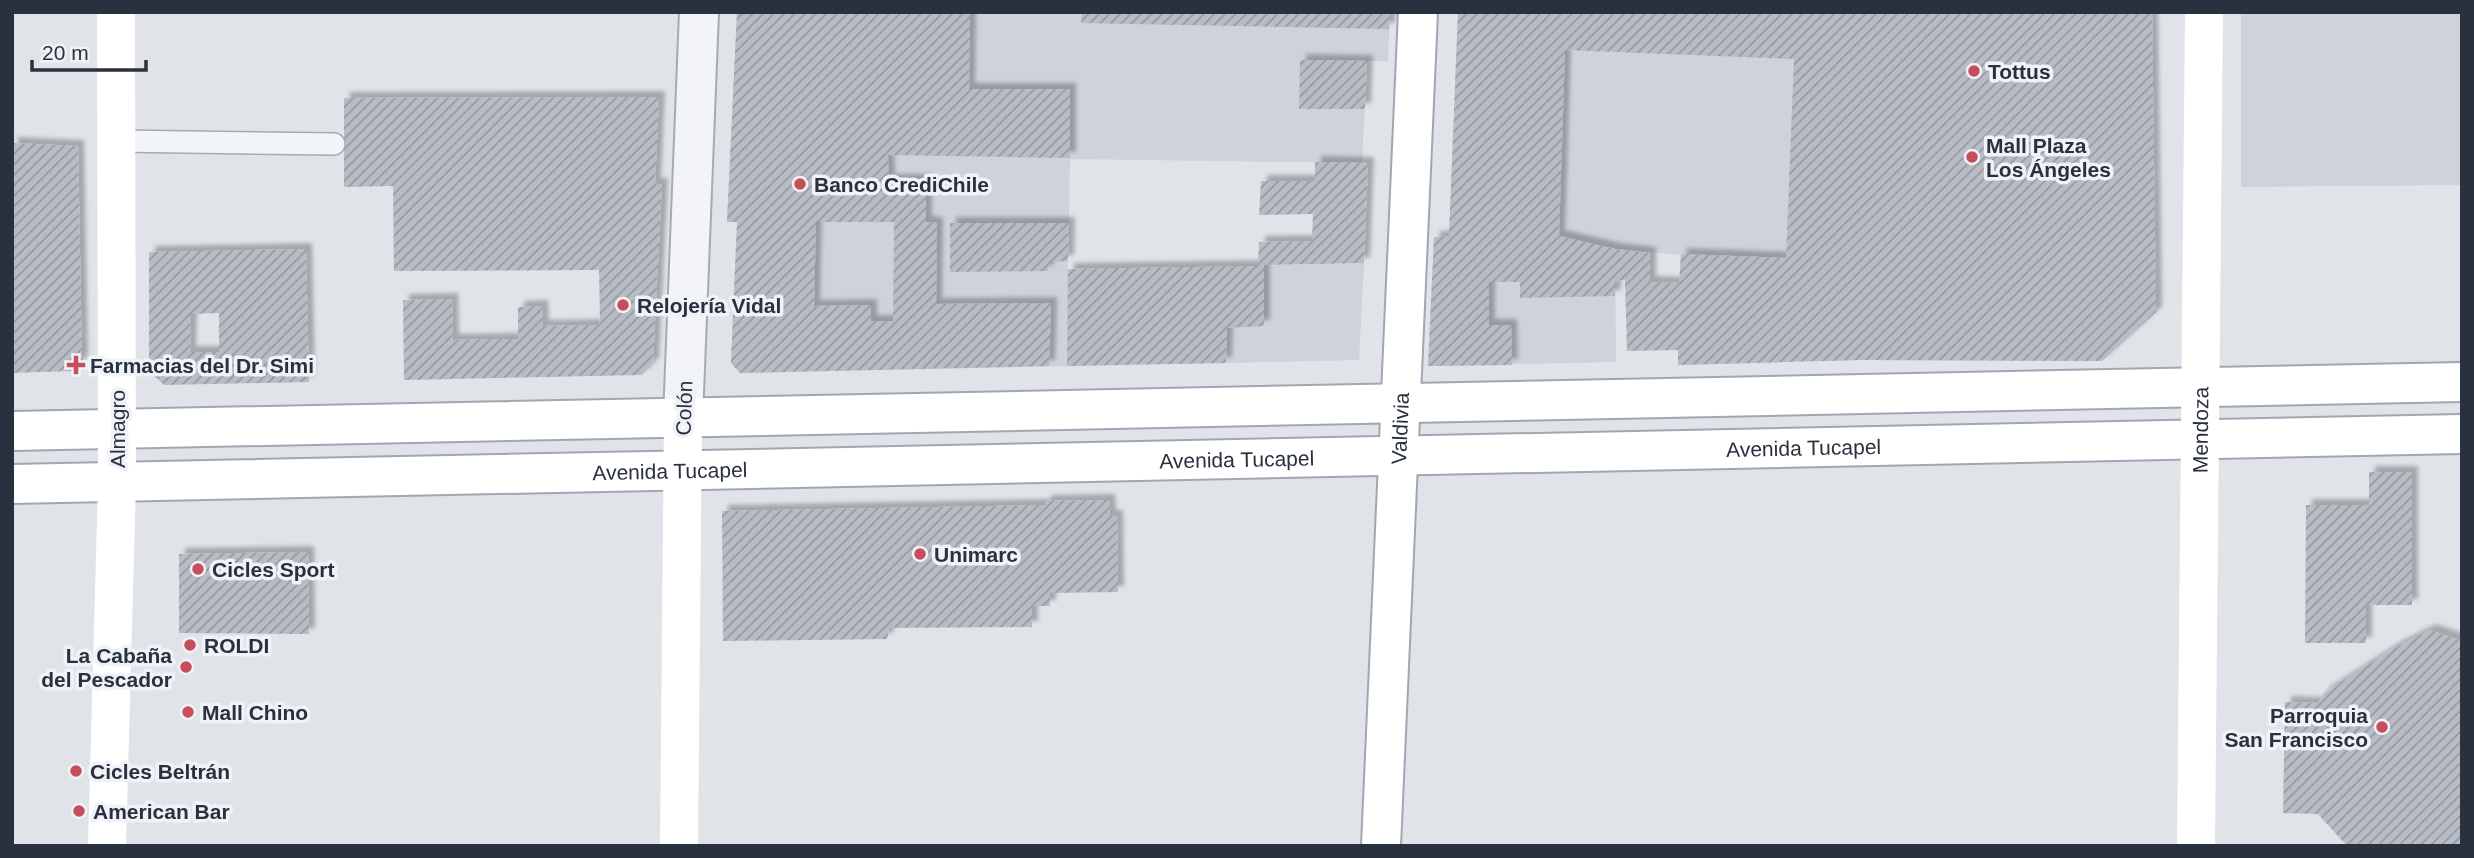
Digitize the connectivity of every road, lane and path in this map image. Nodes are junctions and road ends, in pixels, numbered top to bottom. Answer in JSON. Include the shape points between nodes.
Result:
{"nodes":[{"id":1,"x":116,"y":12,"type":"edge"},
{"id":2,"x":699,"y":12,"type":"edge"},
{"id":3,"x":1418,"y":12,"type":"edge"},
{"id":4,"x":2204,"y":12,"type":"edge"},
{"id":5,"x":116,"y":141,"type":"junction"},
{"id":6,"x":334,"y":144,"type":"dead end"},
{"id":7,"x":2462,"y":382,"type":"edge"},
{"id":8,"x":2202,"y":386,"type":"junction"},
{"id":9,"x":1857,"y":394,"type":"junction"},
{"id":10,"x":1401,"y":404,"type":"junction"},
{"id":11,"x":683,"y":418,"type":"junction"},
{"id":12,"x":117,"y":430,"type":"junction"},
{"id":13,"x":12,"y":431,"type":"edge"},
{"id":14,"x":2462,"y":434,"type":"edge"},
{"id":15,"x":2202,"y":440,"type":"junction"},
{"id":16,"x":1759,"y":449,"type":"junction"},
{"id":17,"x":1398,"y":456,"type":"junction"},
{"id":18,"x":683,"y":471,"type":"junction"},
{"id":19,"x":117,"y":482,"type":"junction"},
{"id":20,"x":12,"y":484,"type":"edge"},
{"id":21,"x":107,"y":846,"type":"edge"},
{"id":22,"x":679,"y":846,"type":"edge"},
{"id":23,"x":1381,"y":846,"type":"edge"},
{"id":24,"x":2196,"y":846,"type":"edge"}],
"edges":[{"from":1,"to":5,"type":"main road","name":"Almagro"},
{"from":2,"to":11,"type":"street","name":"Colón"},
{"from":3,"to":10,"type":"main road","name":"Valdivia"},
{"from":4,"to":8,"type":"main road","name":"Mendoza"},
{"from":5,"to":6,"type":"lane"},
{"from":5,"to":12,"type":"main road","name":"Almagro"},
{"from":7,"to":8,"type":"main road"},
{"from":8,"to":9,"type":"main road"},
{"from":8,"to":15,"type":"main road","name":"Mendoza"},
{"from":9,"to":10,"type":"main road"},
{"from":9,"to":16,"type":"main road","via":[[1819,423]]},
{"from":10,"to":11,"type":"main road"},
{"from":10,"to":17,"type":"main road","name":"Valdivia"},
{"from":11,"to":12,"type":"main road"},
{"from":11,"to":18,"type":"main road","name":"Colón"},
{"from":12,"to":13,"type":"main road"},
{"from":12,"to":19,"type":"main road","name":"Almagro"},
{"from":14,"to":15,"type":"main road","name":"Avenida Tucapel"},
{"from":15,"to":16,"type":"main road","name":"Avenida Tucapel"},
{"from":15,"to":24,"type":"main road","name":"Mendoza"},
{"from":16,"to":17,"type":"main road","name":"Avenida Tucapel"},
{"from":17,"to":18,"type":"main road","name":"Avenida Tucapel"},
{"from":17,"to":23,"type":"main road","name":"Valdivia"},
{"from":18,"to":19,"type":"main road","name":"Avenida Tucapel"},
{"from":18,"to":22,"type":"main road","name":"Colón"},
{"from":19,"to":20,"type":"main road","name":"Avenida Tucapel"},
{"from":19,"to":21,"type":"main road","name":"Almagro"}]}
